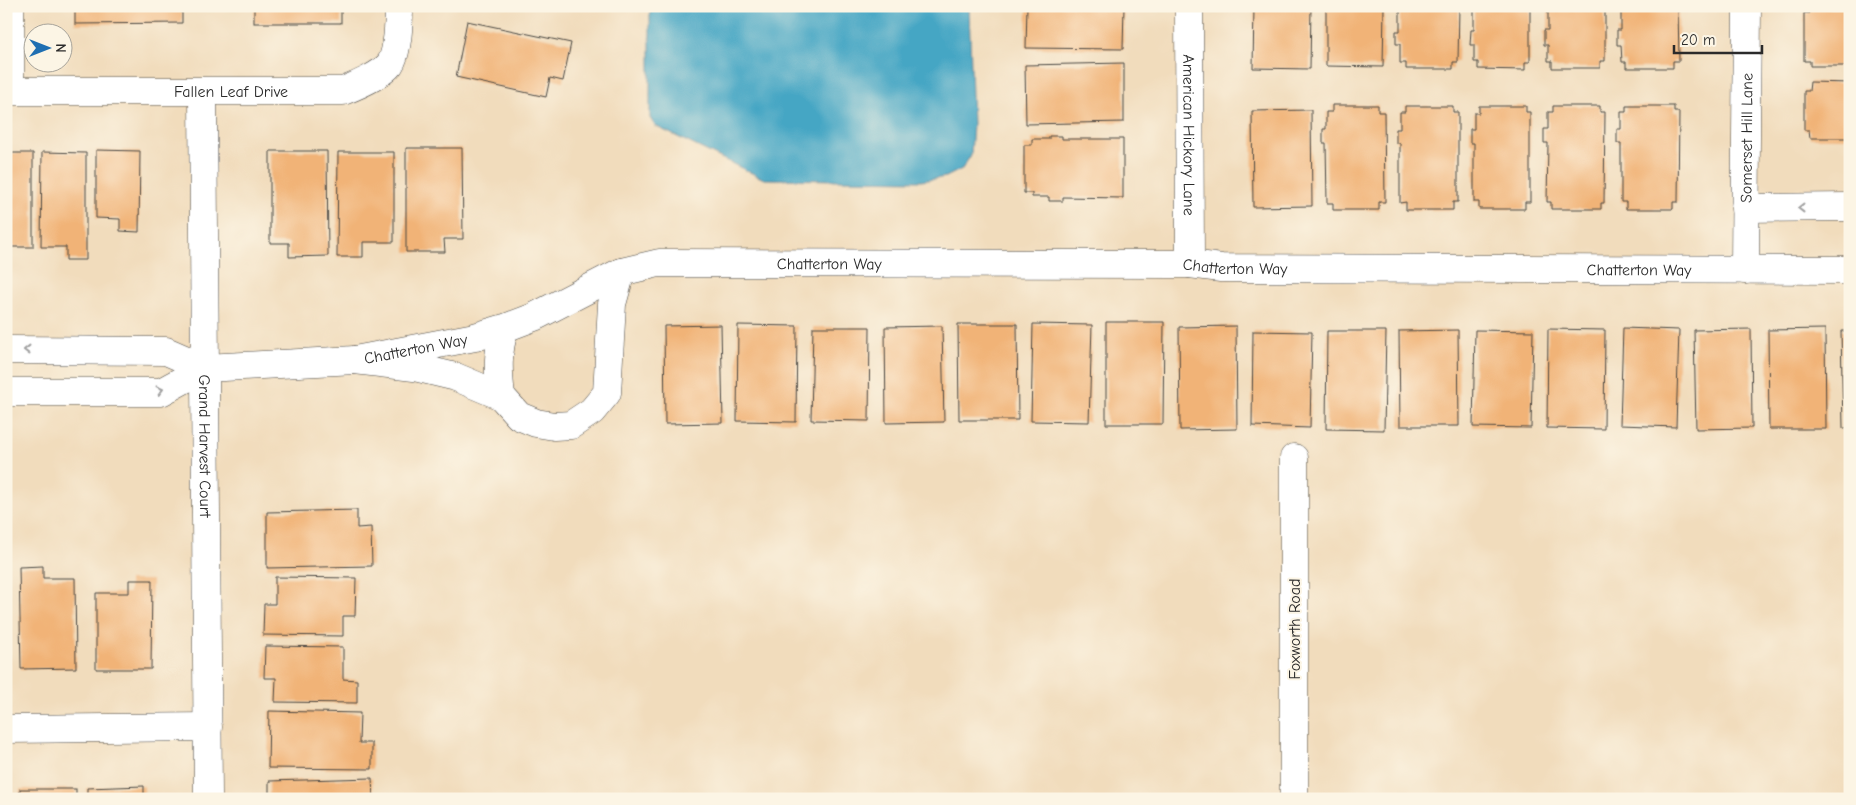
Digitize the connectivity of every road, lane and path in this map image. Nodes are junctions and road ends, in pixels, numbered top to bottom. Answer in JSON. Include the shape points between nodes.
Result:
{"nodes":[{"id":1,"x":10,"y":6,"type":"edge"},
{"id":2,"x":399,"y":6,"type":"edge"},
{"id":3,"x":1189,"y":6,"type":"edge"},
{"id":4,"x":1747,"y":6,"type":"edge"},
{"id":5,"x":8,"y":91,"type":"edge"},
{"id":6,"x":203,"y":92,"type":"junction"},
{"id":7,"x":1850,"y":207,"type":"edge"},
{"id":8,"x":1745,"y":208,"type":"junction"},
{"id":9,"x":1190,"y":264,"type":"junction"},
{"id":10,"x":1745,"y":270,"type":"junction"},
{"id":11,"x":1850,"y":270,"type":"edge"},
{"id":12,"x":621,"y":272,"type":"junction"},
{"id":13,"x":505,"y":328,"type":"junction"},
{"id":14,"x":6,"y":350,"type":"edge"},
{"id":15,"x":65,"y":350,"type":"junction"},
{"id":16,"x":356,"y":360,"type":"junction"},
{"id":17,"x":205,"y":368,"type":"junction"},
{"id":18,"x":62,"y":391,"type":"junction"},
{"id":19,"x":6,"y":392,"type":"edge"},
{"id":20,"x":501,"y":396,"type":"junction"},
{"id":21,"x":1294,"y":458,"type":"dead end"},
{"id":22,"x":208,"y":727,"type":"junction"},
{"id":23,"x":6,"y":729,"type":"edge"},
{"id":24,"x":208,"y":799,"type":"edge"},
{"id":25,"x":1294,"y":799,"type":"edge"}],
"edges":[{"from":1,"to":5,"type":"street"},
{"from":2,"to":6,"type":"street","name":"Fallen Leaf Drive","via":[[399,33],[390,63],[365,83],[343,91]]},
{"from":3,"to":9,"type":"street","name":"American Hickory Lane"},
{"from":4,"to":8,"type":"street","name":"Somerset Hill Lane"},
{"from":5,"to":6,"type":"street","name":"Fallen Leaf Drive"},
{"from":6,"to":17,"type":"street","name":"Grand Harvest Court"},
{"from":7,"to":8,"type":"street","one_way":true},
{"from":8,"to":10,"type":"street","name":"Somerset Hill Lane"},
{"from":9,"to":10,"type":"street","name":"Chatterton Way","via":[[1221,268]]},
{"from":9,"to":12,"type":"street","name":"Chatterton Way","via":[[659,263]]},
{"from":10,"to":11,"type":"street","name":"Chatterton Way"},
{"from":12,"to":13,"type":"street","name":"Chatterton Way","via":[[534,317]]},
{"from":12,"to":20,"type":"street","name":"Chatterton Way","via":[[612,304],[607,393],[592,411],[571,425],[554,426],[520,416]]},
{"from":13,"to":16,"type":"street","name":"Chatterton Way","via":[[475,337]]},
{"from":13,"to":20,"type":"street","via":[[498,360]]},
{"from":15,"to":14,"type":"street","one_way":true},
{"from":15,"to":17,"type":"street","via":[[166,351]]},
{"from":15,"to":18,"type":"street"},
{"from":16,"to":17,"type":"street"},
{"from":16,"to":20,"type":"street","name":"Chatterton Way","via":[[414,367],[456,377]]},
{"from":18,"to":17,"type":"street","one_way":true,"via":[[161,392]]},
{"from":17,"to":22,"type":"street","name":"Grand Harvest Court"},
{"from":18,"to":19,"type":"street"},
{"from":21,"to":25,"type":"street","name":"Foxworth Road"},
{"from":22,"to":23,"type":"street"},
{"from":22,"to":24,"type":"street","name":"Grand Harvest Court"}]}
